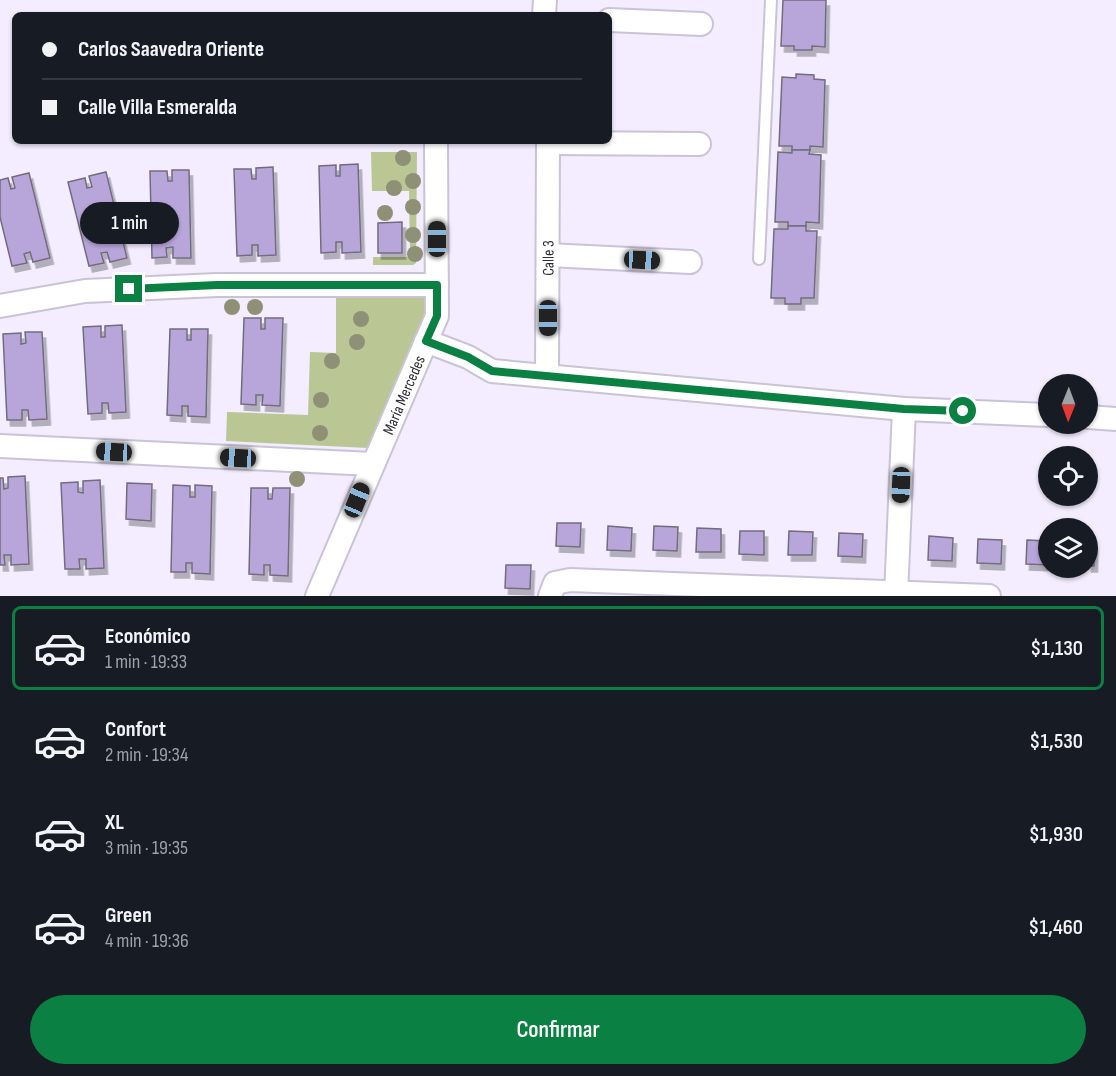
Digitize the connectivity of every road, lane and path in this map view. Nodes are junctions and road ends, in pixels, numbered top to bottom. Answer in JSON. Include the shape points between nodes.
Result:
{"nodes":[{"id":1,"x":771,"y":0,"type":"edge"},
{"id":2,"x":612,"y":20,"type":"edge"},
{"id":3,"x":701,"y":24,"type":"dead end"},
{"id":4,"x":612,"y":143,"type":"edge"},
{"id":5,"x":548,"y":144,"type":"edge"},
{"id":6,"x":699,"y":144,"type":"dead end"},
{"id":7,"x":436,"y":145,"type":"dead end"},
{"id":8,"x":548,"y":255,"type":"junction"},
{"id":9,"x":759,"y":259,"type":"dead end"},
{"id":10,"x":690,"y":262,"type":"dead end"},
{"id":11,"x":437,"y":285,"type":"junction"},
{"id":12,"x":0,"y":306,"type":"edge"},
{"id":13,"x":426,"y":341,"type":"junction"},
{"id":14,"x":548,"y":375,"type":"junction"},
{"id":15,"x":904,"y":409,"type":"junction"},
{"id":16,"x":1038,"y":416,"type":"edge"},
{"id":17,"x":1098,"y":418,"type":"edge"},
{"id":18,"x":1116,"y":419,"type":"edge"},
{"id":19,"x":0,"y":446,"type":"edge"},
{"id":20,"x":372,"y":464,"type":"junction"},
{"id":21,"x":553,"y":590,"type":"edge"},
{"id":22,"x":896,"y":594,"type":"edge"},
{"id":23,"x":317,"y":596,"type":"edge"},
{"id":24,"x":989,"y":596,"type":"edge"}],
"edges":[{"from":1,"to":9,"type":"lane"},
{"from":2,"to":3,"type":"street"},
{"from":4,"to":6,"type":"street"},
{"from":5,"to":8,"type":"street","name":"Calle 3"},
{"from":7,"to":11,"type":"street","name":"María Mercedes"},
{"from":8,"to":10,"type":"street"},
{"from":8,"to":14,"type":"street","name":"Calle 3"},
{"from":11,"to":12,"type":"street","via":[[217,285],[85,291]]},
{"from":11,"to":13,"type":"street","name":"María Mercedes","via":[[437,316]]},
{"from":13,"to":14,"type":"street","via":[[492,371]]},
{"from":13,"to":20,"type":"street","name":"María Mercedes"},
{"from":14,"to":15,"type":"street"},
{"from":15,"to":16,"type":"street"},
{"from":15,"to":22,"type":"street"},
{"from":17,"to":18,"type":"street"},
{"from":19,"to":20,"type":"street"},
{"from":20,"to":23,"type":"street","name":"María Mercedes"},
{"from":21,"to":22,"type":"street","via":[[570,580]]},
{"from":22,"to":24,"type":"street"}]}
